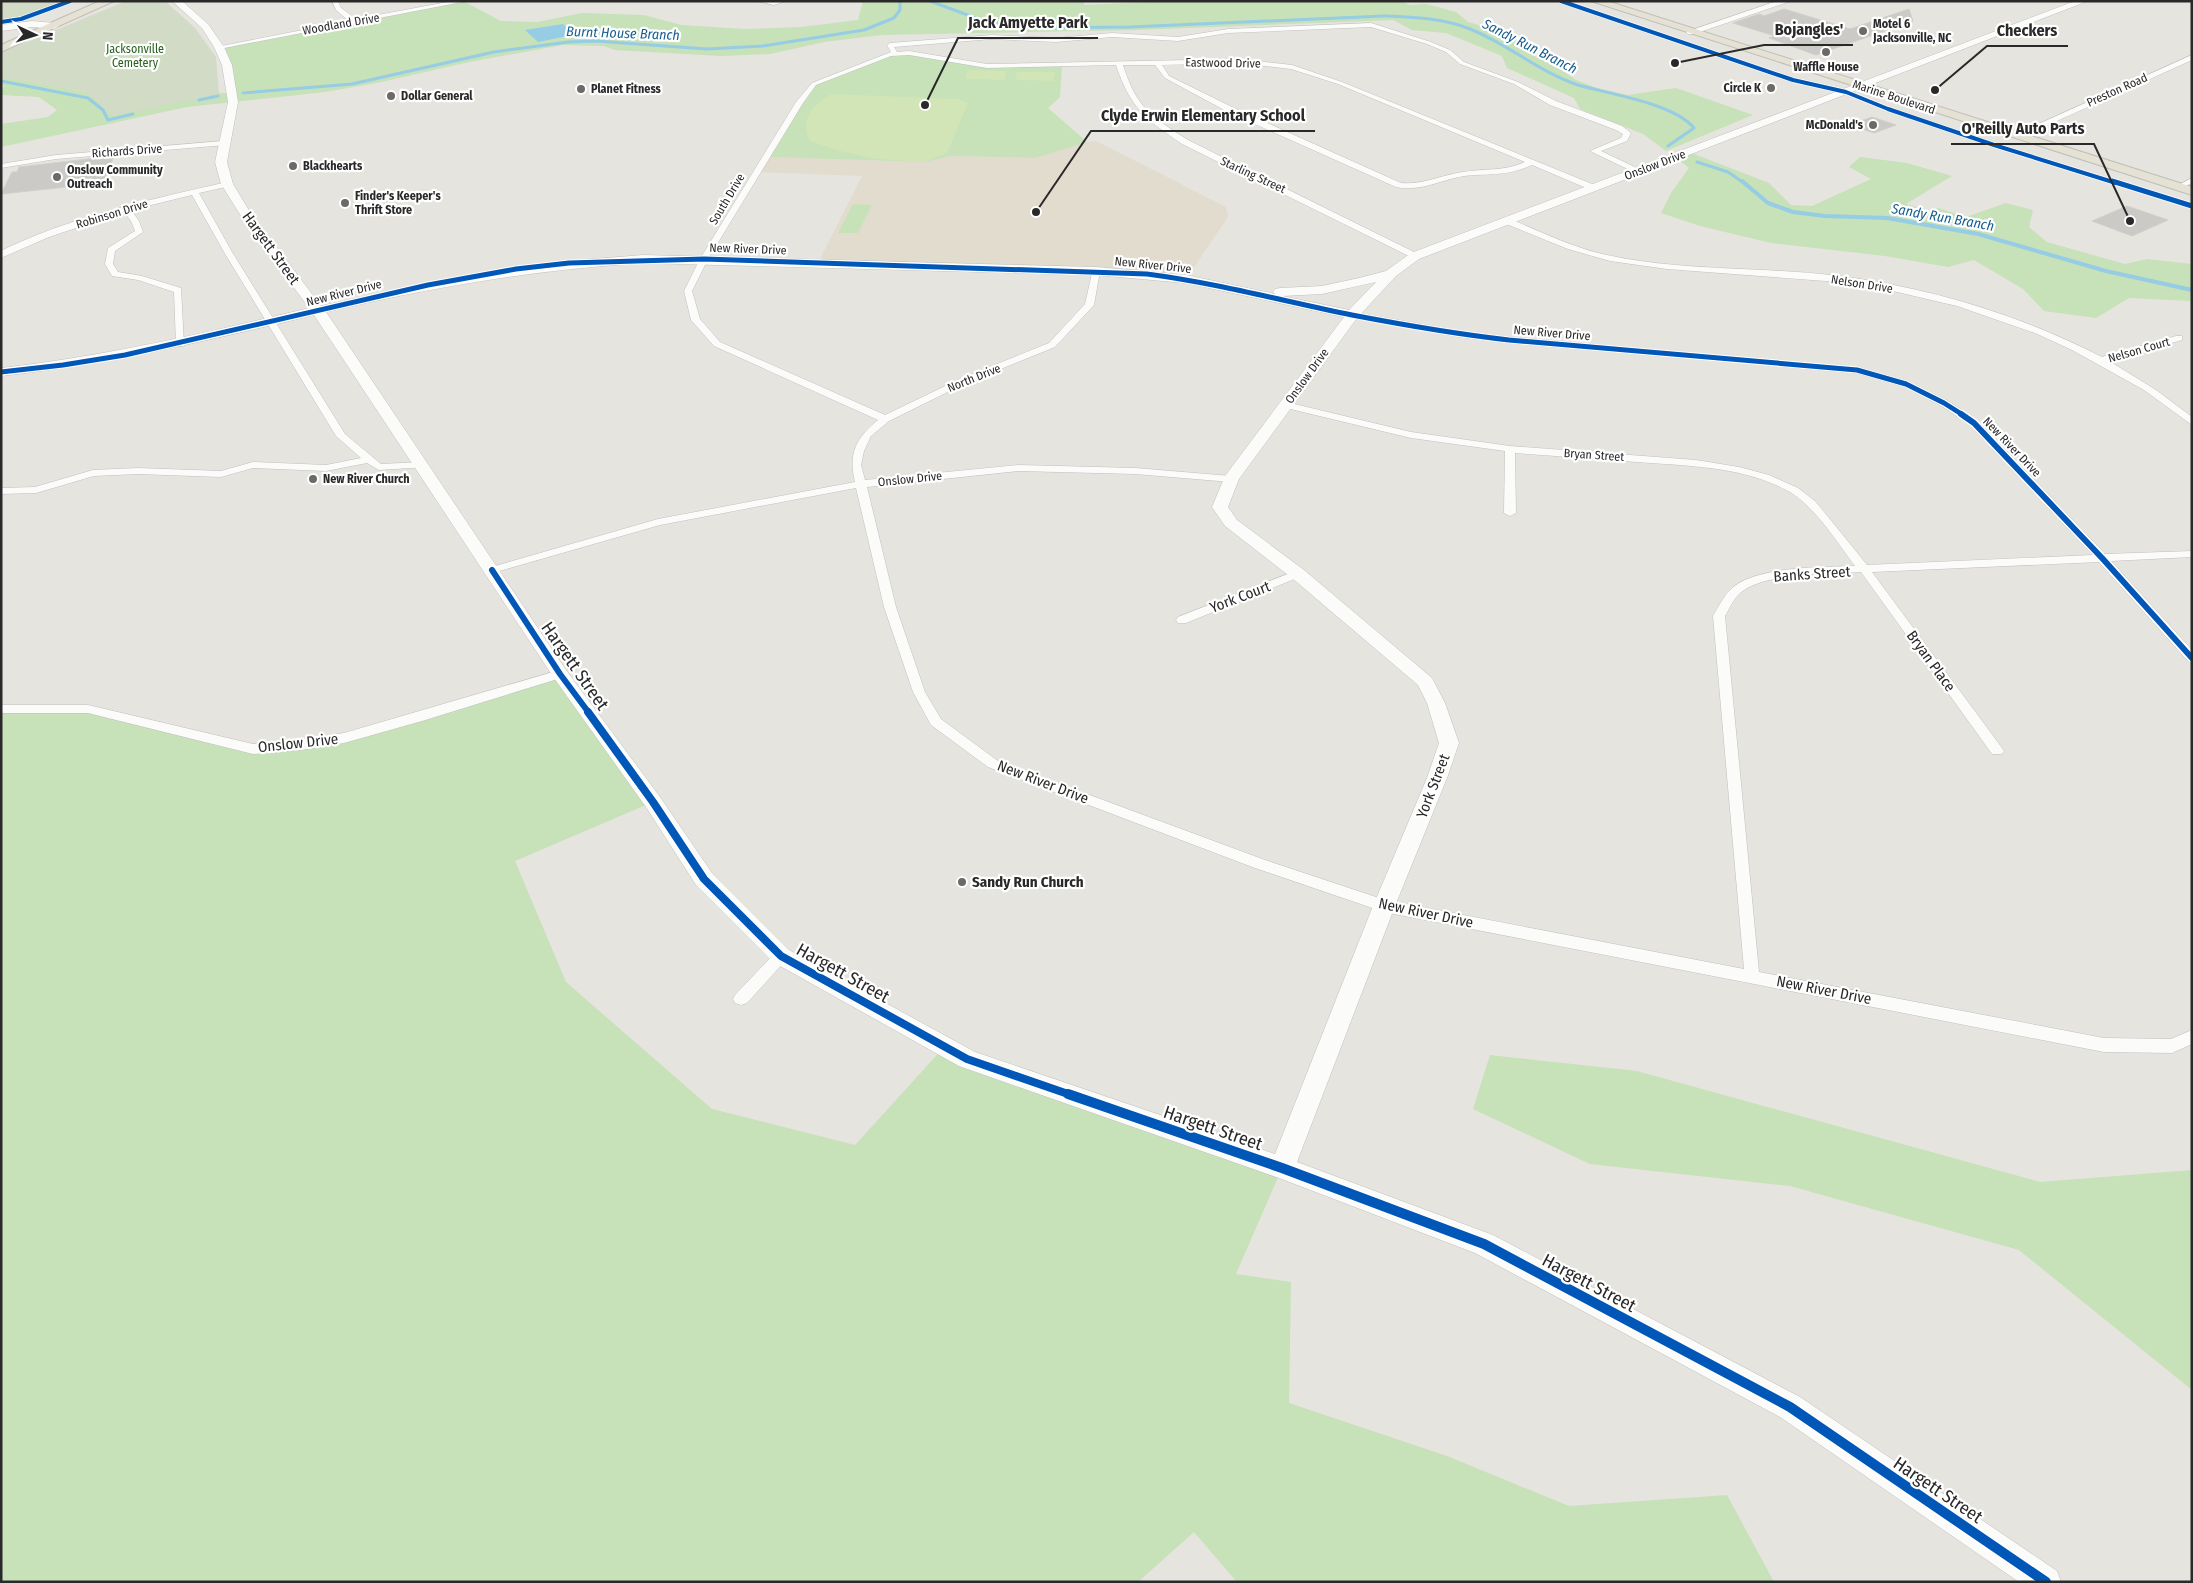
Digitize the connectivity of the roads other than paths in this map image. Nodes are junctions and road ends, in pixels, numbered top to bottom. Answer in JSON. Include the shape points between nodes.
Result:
{"nodes":[{"id":1,"x":86,"y":1,"type":"edge"},
{"id":2,"x":116,"y":1,"type":"edge"},
{"id":3,"x":176,"y":1,"type":"edge"},
{"id":4,"x":335,"y":1,"type":"edge"},
{"id":5,"x":464,"y":1,"type":"edge"},
{"id":6,"x":760,"y":1,"type":"edge"},
{"id":7,"x":783,"y":1,"type":"edge"},
{"id":8,"x":1596,"y":1,"type":"edge"},
{"id":9,"x":1787,"y":1,"type":"edge"},
{"id":10,"x":2076,"y":2,"type":"edge"},
{"id":11,"x":106,"y":3,"type":"edge"},
{"id":12,"x":354,"y":21,"type":"junction"},
{"id":13,"x":32,"y":24,"type":"junction"},
{"id":14,"x":54,"y":26,"type":"junction"},
{"id":15,"x":1,"y":28,"type":"edge"},
{"id":16,"x":1691,"y":32,"type":"junction"},
{"id":17,"x":1,"y":37,"type":"edge"},
{"id":18,"x":219,"y":47,"type":"junction"},
{"id":19,"x":1,"y":49,"type":"edge"},
{"id":20,"x":892,"y":54,"type":"junction"},
{"id":21,"x":2192,"y":57,"type":"edge"},
{"id":22,"x":1157,"y":63,"type":"junction"},
{"id":23,"x":1120,"y":64,"type":"junction"},
{"id":24,"x":1861,"y":86,"type":"junction"},
{"id":25,"x":2016,"y":136,"type":"junction"},
{"id":26,"x":223,"y":143,"type":"junction"},
{"id":27,"x":1532,"y":162,"type":"junction"},
{"id":28,"x":1,"y":166,"type":"edge"},
{"id":29,"x":1639,"y":171,"type":"junction"},
{"id":30,"x":2192,"y":180,"type":"edge"},
{"id":31,"x":227,"y":184,"type":"junction"},
{"id":32,"x":2180,"y":187,"type":"junction"},
{"id":33,"x":1594,"y":188,"type":"junction"},
{"id":34,"x":2192,"y":191,"type":"edge"},
{"id":35,"x":194,"y":192,"type":"junction"},
{"id":36,"x":125,"y":208,"type":"junction"},
{"id":37,"x":1507,"y":221,"type":"junction"},
{"id":38,"x":1,"y":255,"type":"edge"},
{"id":39,"x":1415,"y":256,"type":"junction"},
{"id":40,"x":704,"y":259,"type":"junction"},
{"id":41,"x":1096,"y":271,"type":"junction"},
{"id":42,"x":1391,"y":273,"type":"junction"},
{"id":43,"x":1240,"y":291,"type":"junction"},
{"id":44,"x":318,"y":311,"type":"junction"},
{"id":45,"x":1352,"y":315,"type":"junction"},
{"id":46,"x":273,"y":322,"type":"junction"},
{"id":47,"x":2179,"y":338,"type":"dead end"},
{"id":48,"x":181,"y":344,"type":"junction"},
{"id":49,"x":2100,"y":361,"type":"junction"},
{"id":50,"x":1,"y":372,"type":"edge"},
{"id":51,"x":1286,"y":405,"type":"junction"},
{"id":52,"x":885,"y":419,"type":"junction"},
{"id":53,"x":2192,"y":422,"type":"edge"},
{"id":54,"x":1510,"y":449,"type":"junction"},
{"id":55,"x":370,"y":459,"type":"junction"},
{"id":56,"x":422,"y":465,"type":"junction"},
{"id":57,"x":1231,"y":480,"type":"junction"},
{"id":58,"x":860,"y":484,"type":"junction"},
{"id":59,"x":1,"y":491,"type":"edge"},
{"id":60,"x":1510,"y":513,"type":"dead end"},
{"id":61,"x":2192,"y":554,"type":"edge"},
{"id":62,"x":2102,"y":558,"type":"junction"},
{"id":63,"x":492,"y":570,"type":"junction"},
{"id":64,"x":1864,"y":570,"type":"junction"},
{"id":65,"x":1298,"y":574,"type":"junction"},
{"id":66,"x":1182,"y":620,"type":"dead end"},
{"id":67,"x":2192,"y":658,"type":"edge"},
{"id":68,"x":560,"y":674,"type":"junction"},
{"id":69,"x":1,"y":709,"type":"edge"},
{"id":70,"x":1997,"y":751,"type":"dead end"},
{"id":71,"x":1384,"y":906,"type":"junction"},
{"id":72,"x":782,"y":956,"type":"junction"},
{"id":73,"x":1752,"y":975,"type":"junction"},
{"id":74,"x":741,"y":998,"type":"dead end"},
{"id":75,"x":2192,"y":1037,"type":"edge"},
{"id":76,"x":1282,"y":1168,"type":"junction"},
{"id":77,"x":2046,"y":1582,"type":"edge"}],
"edges":[{"from":1,"to":13,"type":"main road"},
{"from":2,"to":11,"type":"main road"},
{"from":3,"to":18,"type":"main road","name":"Hargett Street","via":[[205,26]]},
{"from":4,"to":12,"type":"street","via":[[338,9]]},
{"from":5,"to":12,"type":"street","name":"Woodland Drive"},
{"from":6,"to":7,"type":"street"},
{"from":8,"to":16,"type":"main road","name":"Marine Boulevard"},
{"from":9,"to":16,"type":"main road"},
{"from":10,"to":24,"type":"main road","name":"Onslow Drive"},
{"from":11,"to":14,"type":"main road"},
{"from":12,"to":18,"type":"street","name":"Woodland Drive"},
{"from":13,"to":14,"type":"main road"},
{"from":13,"to":15,"type":"main road"},
{"from":13,"to":17,"type":"main road"},
{"from":14,"to":19,"type":"main road"},
{"from":16,"to":24,"type":"main road","name":"Marine Boulevard"},
{"from":18,"to":26,"type":"main road","name":"Hargett Street","via":[[227,65],[233,102]]},
{"from":20,"to":23,"type":"street","name":"Eastwood Drive","via":[[987,66]]},
{"from":20,"to":29,"type":"street","via":[[890,45],[948,38],[992,36],[1056,40],[1112,36],[1178,39],[1228,31],[1371,26],[1429,43],[1448,51],[1462,63],[1620,128],[1627,133],[1624,139],[1594,151]]},
{"from":20,"to":40,"type":"street","name":"South Drive","via":[[814,84]]},
{"from":21,"to":25,"type":"street","name":"Preston Road"},
{"from":22,"to":23,"type":"street","name":"Eastwood Drive"},
{"from":22,"to":27,"type":"street","name":"Eastwood Drive","via":[[1240,61],[1292,67],[1340,83]]},
{"from":22,"to":27,"type":"street","via":[[1167,78],[1399,185],[1431,185],[1459,175],[1499,173]]},
{"from":23,"to":39,"type":"street","name":"Starling Street","via":[[1128,90],[1138,104],[1185,142]]},
{"from":24,"to":25,"type":"main road","name":"Marine Boulevard"},
{"from":24,"to":29,"type":"main road","name":"Onslow Drive"},
{"from":25,"to":32,"type":"main road","name":"Marine Boulevard"},
{"from":26,"to":28,"type":"street","name":"Richards Drive"},
{"from":26,"to":31,"type":"main road","name":"Hargett Street","via":[[221,162]]},
{"from":27,"to":33,"type":"street","name":"Eastwood Drive"},
{"from":29,"to":33,"type":"main road","name":"Onslow Drive"},
{"from":30,"to":32,"type":"street"},
{"from":31,"to":35,"type":"street","name":"Robinson Drive"},
{"from":31,"to":44,"type":"main road","name":"Hargett Street","via":[[245,214]]},
{"from":32,"to":34,"type":"main road","name":"Marine Boulevard"},
{"from":33,"to":37,"type":"main road","name":"Onslow Drive"},
{"from":35,"to":36,"type":"street","name":"Robinson Drive"},
{"from":35,"to":46,"type":"street"},
{"from":36,"to":38,"type":"street","name":"Robinson Drive"},
{"from":36,"to":48,"type":"street","via":[[139,232],[111,250],[109,264],[115,274],[178,290]]},
{"from":37,"to":39,"type":"main road","name":"Onslow Drive"},
{"from":37,"to":49,"type":"street","name":"Nelson Drive","via":[[1608,258],[1839,279],[1922,295],[2016,323]]},
{"from":39,"to":42,"type":"main road","name":"Onslow Drive"},
{"from":40,"to":41,"type":"main road","name":"New River Drive"},
{"from":40,"to":44,"type":"main road","name":"New River Drive","via":[[643,259],[511,270]]},
{"from":40,"to":52,"type":"street","name":"South Drive","via":[[688,291],[696,320],[717,344]]},
{"from":41,"to":43,"type":"main road","name":"New River Drive","via":[[1186,279]]},
{"from":41,"to":52,"type":"street","name":"North Drive","via":[[1089,304],[1052,345],[963,381]]},
{"from":42,"to":43,"type":"main road","via":[[1325,290]]},
{"from":42,"to":45,"type":"main road","name":"Onslow Drive"},
{"from":43,"to":45,"type":"main road","name":"New River Drive"},
{"from":44,"to":46,"type":"main road","name":"New River Drive"},
{"from":44,"to":56,"type":"main road","name":"Hargett Street"},
{"from":45,"to":51,"type":"main road","name":"Onslow Drive"},
{"from":45,"to":62,"type":"street","name":"New River Drive","via":[[1509,340],[1856,370],[1906,384],[1974,423]]},
{"from":46,"to":48,"type":"main road","name":"New River Drive"},
{"from":46,"to":55,"type":"street","via":[[341,436]]},
{"from":47,"to":49,"type":"street","name":"Nelson Court"},
{"from":48,"to":50,"type":"main road","name":"New River Drive"},
{"from":49,"to":53,"type":"street","name":"Nelson Drive","via":[[2148,388]]},
{"from":51,"to":54,"type":"street","name":"Bryan Street","via":[[1411,435]]},
{"from":51,"to":57,"type":"main road","name":"Onslow Drive"},
{"from":52,"to":58,"type":"street","name":"North Drive","via":[[866,434],[859,451],[856,464]]},
{"from":54,"to":60,"type":"street"},
{"from":54,"to":64,"type":"street","name":"Bryan Street","via":[[1696,463],[1765,477],[1794,490],[1812,504]]},
{"from":55,"to":56,"type":"street","via":[[379,467]]},
{"from":55,"to":59,"type":"street","via":[[326,468],[252,465],[221,474],[93,473],[36,490]]},
{"from":56,"to":63,"type":"main road","name":"Hargett Street"},
{"from":57,"to":58,"type":"street","name":"Onslow Drive","via":[[1135,471],[1019,468]]},
{"from":57,"to":65,"type":"main road","name":"York Street","via":[[1220,507],[1232,523]]},
{"from":58,"to":63,"type":"street","name":"Onslow Drive","via":[[658,522]]},
{"from":58,"to":71,"type":"street","name":"New River Drive","via":[[890,607],[918,692],[936,722],[994,764],[1260,864]]},
{"from":61,"to":62,"type":"street","name":"Banks Street"},
{"from":62,"to":64,"type":"street","name":"Banks Street"},
{"from":62,"to":67,"type":"street","name":"New River Drive"},
{"from":63,"to":68,"type":"main road","name":"Hargett Street"},
{"from":64,"to":70,"type":"street","name":"Bryan Place"},
{"from":64,"to":73,"type":"street","name":"Banks Street","via":[[1794,572],[1756,580],[1735,591],[1719,616]]},
{"from":65,"to":66,"type":"street","name":"York Court"},
{"from":65,"to":71,"type":"main road","name":"York Street","via":[[1425,682],[1436,703],[1449,743]]},
{"from":68,"to":69,"type":"street","name":"Onslow Drive","via":[[344,738],[253,749],[88,709]]},
{"from":68,"to":72,"type":"main road","name":"Hargett Street","via":[[653,802],[704,880]]},
{"from":71,"to":73,"type":"street","name":"New River Drive"},
{"from":71,"to":76,"type":"main road","name":"York Street"},
{"from":72,"to":74,"type":"street"},
{"from":72,"to":76,"type":"main road","name":"Hargett Street","via":[[967,1059]]},
{"from":73,"to":75,"type":"street","name":"New River Drive","via":[[2104,1045],[2172,1046]]},
{"from":76,"to":77,"type":"main road","name":"Hargett Street","via":[[1484,1244],[1790,1407]]}]}
